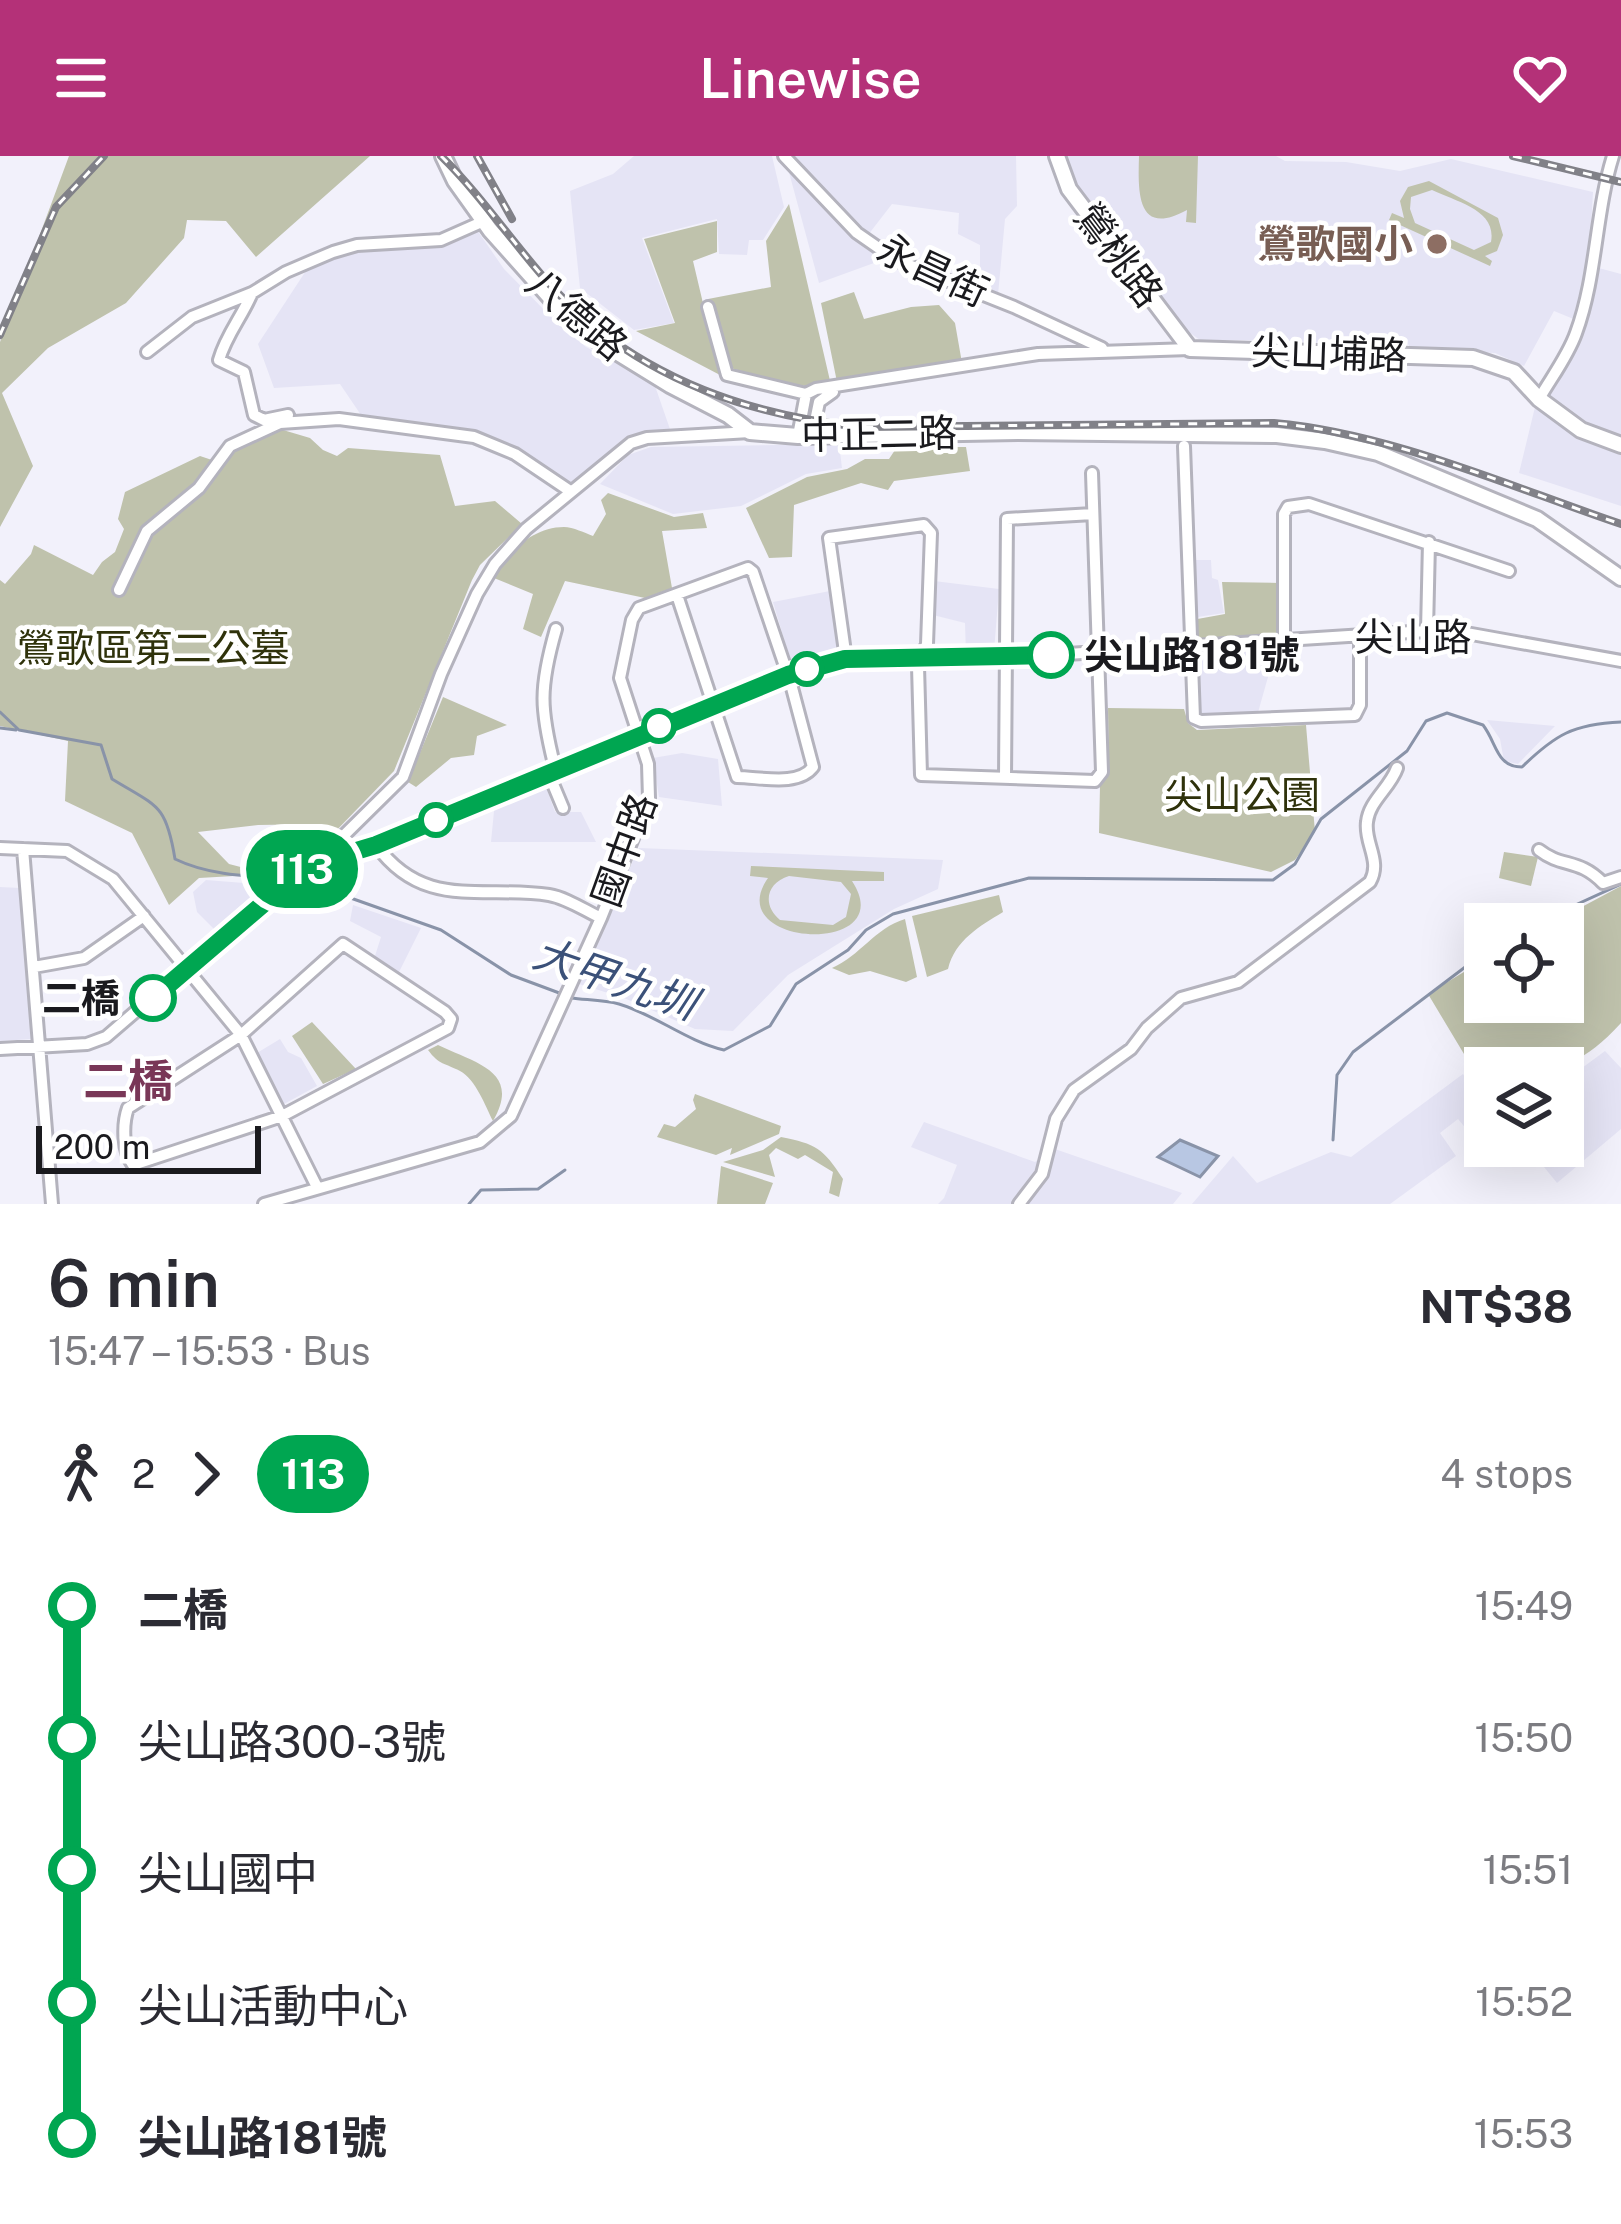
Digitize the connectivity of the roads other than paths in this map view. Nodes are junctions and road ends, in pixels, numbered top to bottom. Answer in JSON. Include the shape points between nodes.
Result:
{"nodes":[{"id":1,"x":443,"y":156,"type":"edge"},
{"id":2,"x":784,"y":156,"type":"edge"},
{"id":3,"x":1057,"y":156,"type":"edge"},
{"id":4,"x":1613,"y":156,"type":"edge"},
{"id":5,"x":484,"y":221,"type":"junction"},
{"id":6,"x":252,"y":293,"type":"junction"},
{"id":7,"x":708,"y":307,"type":"dead end"},
{"id":8,"x":1190,"y":349,"type":"junction"},
{"id":9,"x":1105,"y":350,"type":"junction"},
{"id":10,"x":147,"y":352,"type":"dead end"},
{"id":11,"x":848,"y":386,"type":"junction"},
{"id":12,"x":806,"y":394,"type":"junction"},
{"id":13,"x":1539,"y":399,"type":"junction"},
{"id":14,"x":299,"y":420,"type":"junction"},
{"id":15,"x":750,"y":432,"type":"junction"},
{"id":16,"x":805,"y":436,"type":"junction"},
{"id":17,"x":1621,"y":445,"type":"edge"},
{"id":18,"x":1184,"y":446,"type":"dead end"},
{"id":19,"x":1092,"y":473,"type":"dead end"},
{"id":20,"x":570,"y":491,"type":"junction"},
{"id":21,"x":1093,"y":514,"type":"junction"},
{"id":22,"x":1430,"y":542,"type":"junction"},
{"id":23,"x":1509,"y":571,"type":"dead end"},
{"id":24,"x":1621,"y":578,"type":"edge"},
{"id":25,"x":119,"y":590,"type":"dead end"},
{"id":26,"x":677,"y":595,"type":"junction"},
{"id":27,"x":556,"y":629,"type":"dead end"},
{"id":28,"x":1427,"y":631,"type":"junction"},
{"id":29,"x":1360,"y":635,"type":"junction"},
{"id":30,"x":1284,"y":638,"type":"junction"},
{"id":31,"x":1189,"y":647,"type":"junction"},
{"id":32,"x":1098,"y":653,"type":"junction"},
{"id":33,"x":1004,"y":658,"type":"junction"},
{"id":34,"x":845,"y":659,"type":"junction"},
{"id":35,"x":922,"y":659,"type":"junction"},
{"id":36,"x":1621,"y":662,"type":"edge"},
{"id":37,"x":788,"y":675,"type":"junction"},
{"id":38,"x":712,"y":705,"type":"junction"},
{"id":39,"x":639,"y":734,"type":"junction"},
{"id":40,"x":1397,"y":768,"type":"dead end"},
{"id":41,"x":551,"y":770,"type":"junction"},
{"id":42,"x":1005,"y":778,"type":"junction"},
{"id":43,"x":563,"y":808,"type":"dead end"},
{"id":44,"x":376,"y":845,"type":"junction"},
{"id":45,"x":0,"y":848,"type":"edge"},
{"id":46,"x":22,"y":849,"type":"junction"},
{"id":47,"x":1539,"y":850,"type":"dead end"},
{"id":48,"x":324,"y":855,"type":"junction"},
{"id":49,"x":1621,"y":877,"type":"edge"},
{"id":50,"x":144,"y":916,"type":"junction"},
{"id":51,"x":601,"y":918,"type":"junction"},
{"id":52,"x":34,"y":967,"type":"junction"},
{"id":53,"x":187,"y":969,"type":"junction"},
{"id":54,"x":241,"y":1035,"type":"junction"},
{"id":55,"x":40,"y":1047,"type":"junction"},
{"id":56,"x":0,"y":1049,"type":"edge"},
{"id":57,"x":282,"y":1116,"type":"junction"},
{"id":58,"x":316,"y":1187,"type":"junction"},
{"id":59,"x":52,"y":1204,"type":"edge"},
{"id":60,"x":264,"y":1204,"type":"edge"},
{"id":61,"x":1019,"y":1204,"type":"edge"}],
"edges":[{"from":1,"to":5,"type":"main road","name":"八德路"},
{"from":2,"to":9,"type":"street","name":"永昌街","via":[[856,233],[896,260]]},
{"from":3,"to":8,"type":"main road","name":"鶯桃路","via":[[1069,189]]},
{"from":4,"to":13,"type":"street","via":[[1576,334]]},
{"from":5,"to":6,"type":"street","via":[[441,240],[333,252]]},
{"from":5,"to":15,"type":"main road","name":"八德路","via":[[597,340]]},
{"from":6,"to":10,"type":"street","via":[[192,316]]},
{"from":6,"to":14,"type":"street","via":[[219,360],[244,373],[254,415]]},
{"from":7,"to":12,"type":"street","via":[[727,374]]},
{"from":8,"to":9,"type":"street","name":"尖山埔路"},
{"from":8,"to":13,"type":"main road","name":"尖山埔路","via":[[1473,358],[1514,372]]},
{"from":9,"to":11,"type":"street","name":"尖山埔路"},
{"from":11,"to":12,"type":"street"},
{"from":11,"to":16,"type":"street","via":[[819,402]]},
{"from":12,"to":16,"type":"street"},
{"from":13,"to":17,"type":"main road","name":"尖山埔路","via":[[1581,430]]},
{"from":14,"to":20,"type":"street","via":[[474,437]]},
{"from":14,"to":25,"type":"street","via":[[230,446],[199,488],[147,531]]},
{"from":15,"to":16,"type":"main road","name":"中正二路"},
{"from":15,"to":20,"type":"street","name":"中正二路","via":[[647,438]]},
{"from":16,"to":24,"type":"main road","name":"中正二路","via":[[1277,435],[1343,444],[1537,519]]},
{"from":18,"to":31,"type":"street"},
{"from":19,"to":21,"type":"street"},
{"from":20,"to":48,"type":"street","name":"中正二路","via":[[487,574],[404,777]]},
{"from":21,"to":32,"type":"street"},
{"from":21,"to":33,"type":"street","via":[[1007,519]]},
{"from":22,"to":23,"type":"street"},
{"from":22,"to":28,"type":"street"},
{"from":22,"to":30,"type":"street","via":[[1295,505],[1283,514]]},
{"from":26,"to":37,"type":"street","name":"國中路","via":[[748,568]]},
{"from":26,"to":38,"type":"street"},
{"from":26,"to":39,"type":"street","name":"國中路","via":[[640,608],[632,620],[620,678]]},
{"from":27,"to":41,"type":"street","via":[[542,693]]},
{"from":28,"to":29,"type":"street","name":"尖山路"},
{"from":28,"to":36,"type":"street","name":"尖山路"},
{"from":29,"to":30,"type":"street","name":"尖山路"},
{"from":29,"to":31,"type":"street","via":[[1360,705],[1342,718],[1201,722],[1194,718]]},
{"from":30,"to":31,"type":"street","name":"尖山路"},
{"from":31,"to":32,"type":"street","name":"尖山路"},
{"from":32,"to":33,"type":"street","name":"尖山路"},
{"from":32,"to":42,"type":"street","via":[[1102,772],[1095,781]]},
{"from":33,"to":35,"type":"street","name":"尖山路"},
{"from":33,"to":42,"type":"street"},
{"from":34,"to":35,"type":"street","name":"尖山路"},
{"from":34,"to":35,"type":"street","via":[[829,538],[924,525],[932,588]]},
{"from":34,"to":37,"type":"street","name":"尖山路"},
{"from":35,"to":42,"type":"street","via":[[921,775]]},
{"from":37,"to":38,"type":"street","name":"尖山路"},
{"from":37,"to":38,"type":"street","via":[[813,766],[804,776],[736,777]]},
{"from":38,"to":39,"type":"street","name":"尖山路"},
{"from":39,"to":41,"type":"street","name":"尖山路"},
{"from":39,"to":51,"type":"street","name":"國中路","via":[[650,798]]},
{"from":40,"to":61,"type":"street","via":[[1366,824],[1376,865],[1370,882],[1238,982],[1181,998],[1131,1049],[1074,1090],[1056,1119],[1042,1174]]},
{"from":41,"to":43,"type":"street"},
{"from":41,"to":44,"type":"street","name":"尖山路"},
{"from":44,"to":48,"type":"street","name":"尖山路"},
{"from":44,"to":51,"type":"street","via":[[400,870],[441,891],[555,896]]},
{"from":45,"to":46,"type":"street"},
{"from":46,"to":50,"type":"street","via":[[67,851],[91,863]]},
{"from":46,"to":52,"type":"street"},
{"from":47,"to":49,"type":"street","via":[[1581,864],[1603,883]]},
{"from":48,"to":53,"type":"street"},
{"from":50,"to":52,"type":"street","via":[[84,958]]},
{"from":50,"to":53,"type":"street"},
{"from":51,"to":58,"type":"street","name":"國中路","via":[[511,1116],[490,1135],[430,1158]]},
{"from":52,"to":55,"type":"street"},
{"from":53,"to":54,"type":"street"},
{"from":53,"to":55,"type":"street","via":[[106,1037]]},
{"from":54,"to":57,"type":"street"},
{"from":54,"to":57,"type":"street","via":[[128,1108],[127,1157],[133,1165]]},
{"from":54,"to":57,"type":"street","via":[[343,944],[451,1019],[448,1028]]},
{"from":55,"to":56,"type":"street"},
{"from":55,"to":59,"type":"street"},
{"from":57,"to":58,"type":"street"},
{"from":58,"to":60,"type":"street","name":"國中路"}]}
